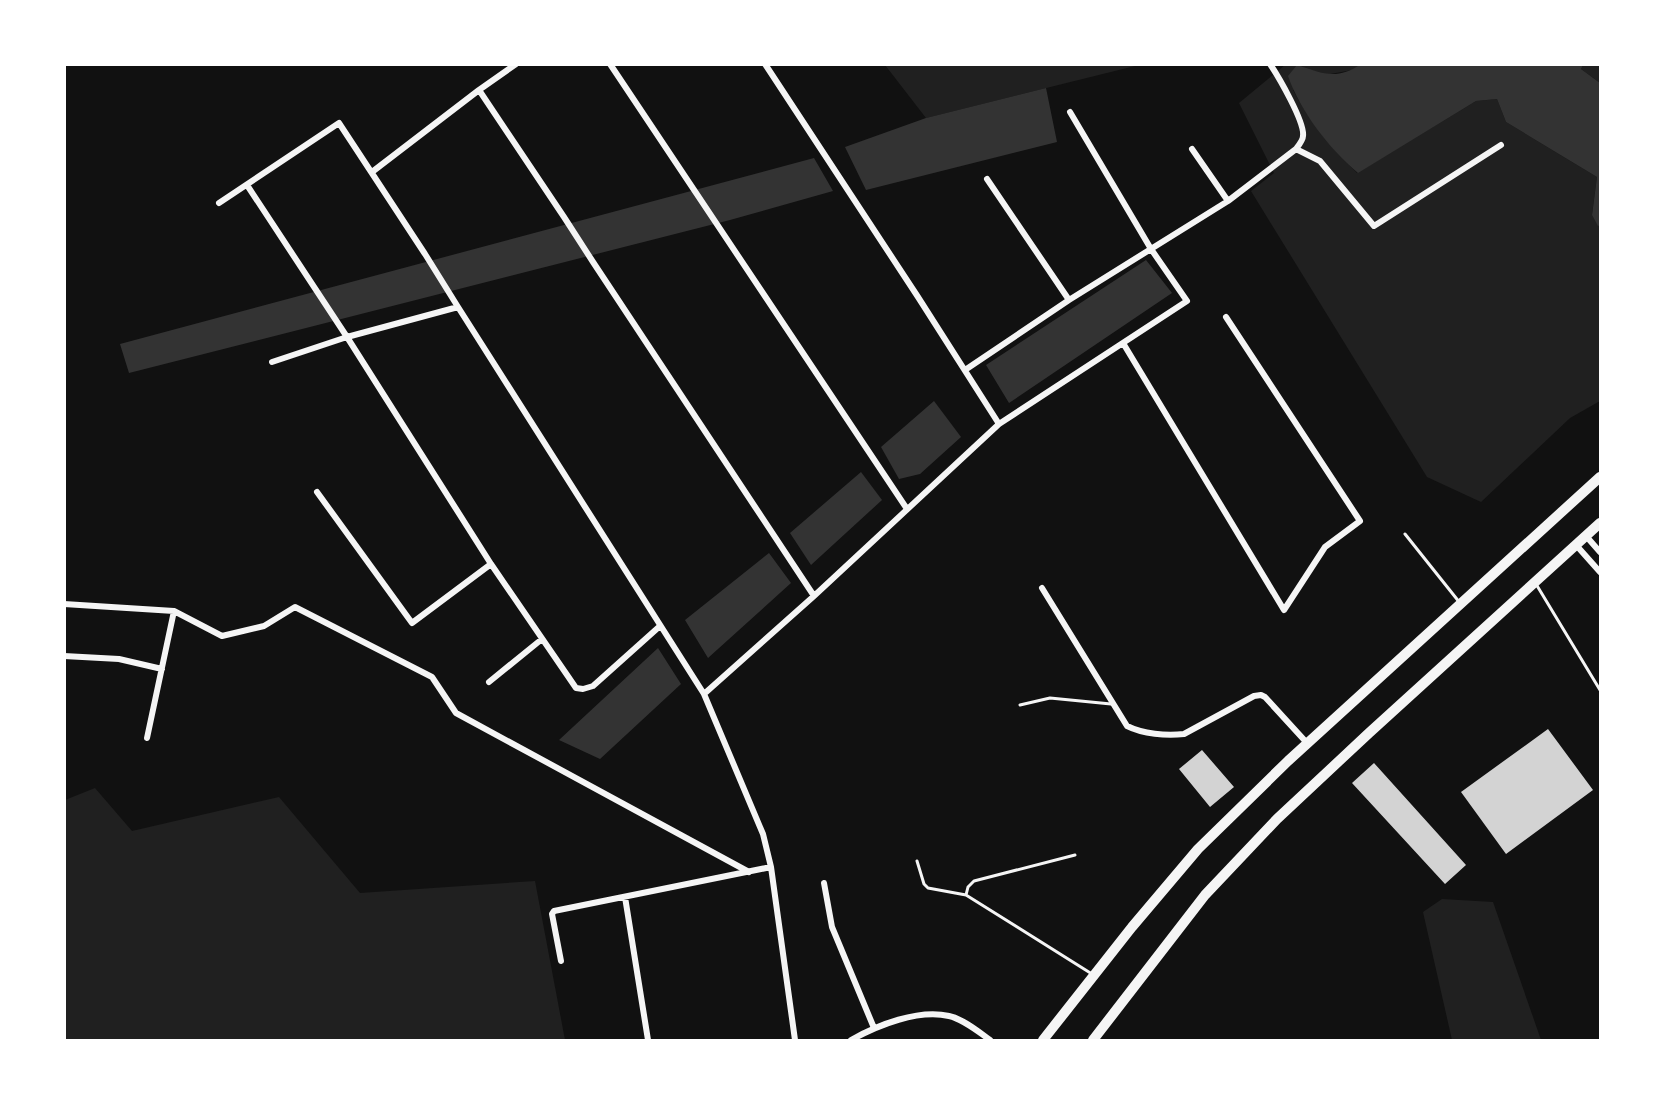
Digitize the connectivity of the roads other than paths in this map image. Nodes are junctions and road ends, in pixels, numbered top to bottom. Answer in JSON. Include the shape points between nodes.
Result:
{"nodes":[{"id":1,"x":516,"y":64,"type":"edge"},
{"id":2,"x":610,"y":64,"type":"edge"},
{"id":3,"x":765,"y":64,"type":"edge"},
{"id":4,"x":1270,"y":64,"type":"edge"},
{"id":5,"x":479,"y":90,"type":"junction"},
{"id":6,"x":1070,"y":111,"type":"dead end"},
{"id":7,"x":1502,"y":145,"type":"dead end"},
{"id":8,"x":1192,"y":149,"type":"dead end"},
{"id":9,"x":1296,"y":149,"type":"junction"},
{"id":10,"x":372,"y":172,"type":"junction"},
{"id":11,"x":987,"y":179,"type":"dead end"},
{"id":12,"x":247,"y":185,"type":"junction"},
{"id":13,"x":1228,"y":201,"type":"junction"},
{"id":14,"x":219,"y":203,"type":"dead end"},
{"id":15,"x":1151,"y":249,"type":"junction"},
{"id":16,"x":1069,"y":300,"type":"junction"},
{"id":17,"x":458,"y":307,"type":"junction"},
{"id":18,"x":1226,"y":317,"type":"dead end"},
{"id":19,"x":347,"y":337,"type":"junction"},
{"id":20,"x":1123,"y":343,"type":"junction"},
{"id":21,"x":272,"y":362,"type":"dead end"},
{"id":22,"x":965,"y":370,"type":"junction"},
{"id":23,"x":999,"y":424,"type":"junction"},
{"id":24,"x":1600,"y":477,"type":"edge"},
{"id":25,"x":317,"y":492,"type":"dead end"},
{"id":26,"x":907,"y":509,"type":"junction"},
{"id":27,"x":1600,"y":523,"type":"edge"},
{"id":28,"x":1405,"y":534,"type":"dead end"},
{"id":29,"x":1586,"y":536,"type":"junction"},
{"id":30,"x":1576,"y":545,"type":"junction"},
{"id":31,"x":1600,"y":552,"type":"edge"},
{"id":32,"x":491,"y":564,"type":"junction"},
{"id":33,"x":1600,"y":572,"type":"edge"},
{"id":34,"x":1534,"y":582,"type":"junction"},
{"id":35,"x":1042,"y":588,"type":"dead end"},
{"id":36,"x":814,"y":596,"type":"junction"},
{"id":37,"x":64,"y":604,"type":"edge"},
{"id":38,"x":1461,"y":604,"type":"junction"},
{"id":39,"x":174,"y":611,"type":"junction"},
{"id":40,"x":660,"y":626,"type":"junction"},
{"id":41,"x":542,"y":639,"type":"junction"},
{"id":42,"x":64,"y":656,"type":"edge"},
{"id":43,"x":162,"y":669,"type":"junction"},
{"id":44,"x":489,"y":682,"type":"dead end"},
{"id":45,"x":1600,"y":690,"type":"edge"},
{"id":46,"x":704,"y":694,"type":"junction"},
{"id":47,"x":1113,"y":704,"type":"junction"},
{"id":48,"x":1020,"y":705,"type":"dead end"},
{"id":49,"x":147,"y":738,"type":"dead end"},
{"id":50,"x":1307,"y":743,"type":"junction"},
{"id":51,"x":1076,"y":855,"type":"dead end"},
{"id":52,"x":917,"y":861,"type":"dead end"},
{"id":53,"x":771,"y":867,"type":"junction"},
{"id":54,"x":749,"y":872,"type":"junction"},
{"id":55,"x":824,"y":883,"type":"dead end"},
{"id":56,"x":966,"y":895,"type":"junction"},
{"id":57,"x":625,"y":897,"type":"junction"},
{"id":58,"x":561,"y":961,"type":"dead end"},
{"id":59,"x":1094,"y":975,"type":"junction"},
{"id":60,"x":874,"y":1028,"type":"junction"},
{"id":61,"x":1096,"y":1040,"type":"edge"},
{"id":62,"x":648,"y":1041,"type":"edge"},
{"id":63,"x":795,"y":1041,"type":"edge"},
{"id":64,"x":851,"y":1041,"type":"edge"},
{"id":65,"x":990,"y":1041,"type":"edge"},
{"id":66,"x":1043,"y":1041,"type":"edge"}],
"edges":[{"from":1,"to":5,"type":"street"},
{"from":2,"to":26,"type":"street"},
{"from":3,"to":22,"type":"street"},
{"from":4,"to":9,"type":"street","via":[[1303,127],[1304,136]]},
{"from":5,"to":10,"type":"street"},
{"from":5,"to":36,"type":"street"},
{"from":6,"to":15,"type":"street"},
{"from":7,"to":9,"type":"street","via":[[1374,226],[1320,160]]},
{"from":8,"to":13,"type":"street"},
{"from":9,"to":13,"type":"street"},
{"from":10,"to":12,"type":"street","via":[[339,123]]},
{"from":10,"to":17,"type":"street"},
{"from":11,"to":16,"type":"street"},
{"from":12,"to":14,"type":"street"},
{"from":12,"to":19,"type":"street"},
{"from":13,"to":15,"type":"street"},
{"from":15,"to":16,"type":"street"},
{"from":15,"to":20,"type":"street","via":[[1187,301]]},
{"from":16,"to":22,"type":"street"},
{"from":17,"to":19,"type":"street"},
{"from":17,"to":40,"type":"street"},
{"from":18,"to":20,"type":"street","via":[[1360,521],[1325,547],[1284,610]]},
{"from":19,"to":21,"type":"street"},
{"from":19,"to":32,"type":"street"},
{"from":20,"to":23,"type":"street"},
{"from":22,"to":23,"type":"street"},
{"from":23,"to":26,"type":"street"},
{"from":24,"to":38,"type":"main road"},
{"from":25,"to":32,"type":"street","via":[[412,623]]},
{"from":26,"to":36,"type":"street"},
{"from":27,"to":29,"type":"main road"},
{"from":28,"to":38,"type":"lane"},
{"from":29,"to":30,"type":"main road"},
{"from":29,"to":31,"type":"street"},
{"from":30,"to":33,"type":"street"},
{"from":30,"to":34,"type":"main road"},
{"from":32,"to":41,"type":"street"},
{"from":34,"to":45,"type":"lane"},
{"from":34,"to":61,"type":"main road","via":[[1269,827],[1205,895]]},
{"from":35,"to":47,"type":"street"},
{"from":36,"to":46,"type":"street"},
{"from":37,"to":39,"type":"street"},
{"from":38,"to":50,"type":"main road"},
{"from":39,"to":43,"type":"street"},
{"from":39,"to":54,"type":"street","via":[[222,636],[264,626],[295,606],[432,677],[456,713]]},
{"from":40,"to":41,"type":"street","via":[[593,686],[583,689],[576,688]]},
{"from":40,"to":46,"type":"street"},
{"from":41,"to":44,"type":"street"},
{"from":42,"to":43,"type":"street","via":[[119,659]]},
{"from":43,"to":49,"type":"street"},
{"from":46,"to":53,"type":"street","via":[[763,834]]},
{"from":47,"to":48,"type":"lane","via":[[1050,698]]},
{"from":47,"to":50,"type":"street","via":[[1127,726],[1137,731],[1176,735],[1261,695]]},
{"from":50,"to":59,"type":"main road","via":[[1198,849]]},
{"from":51,"to":56,"type":"lane","via":[[974,881]]},
{"from":52,"to":56,"type":"lane","via":[[928,888]]},
{"from":53,"to":54,"type":"street"},
{"from":53,"to":63,"type":"street"},
{"from":54,"to":57,"type":"street"},
{"from":55,"to":60,"type":"street","via":[[832,927]]},
{"from":56,"to":59,"type":"lane"},
{"from":57,"to":58,"type":"street","via":[[554,911]]},
{"from":57,"to":62,"type":"street"},
{"from":59,"to":66,"type":"main road"},
{"from":60,"to":64,"type":"street"},
{"from":60,"to":65,"type":"street","via":[[923,1015],[951,1016]]}]}
